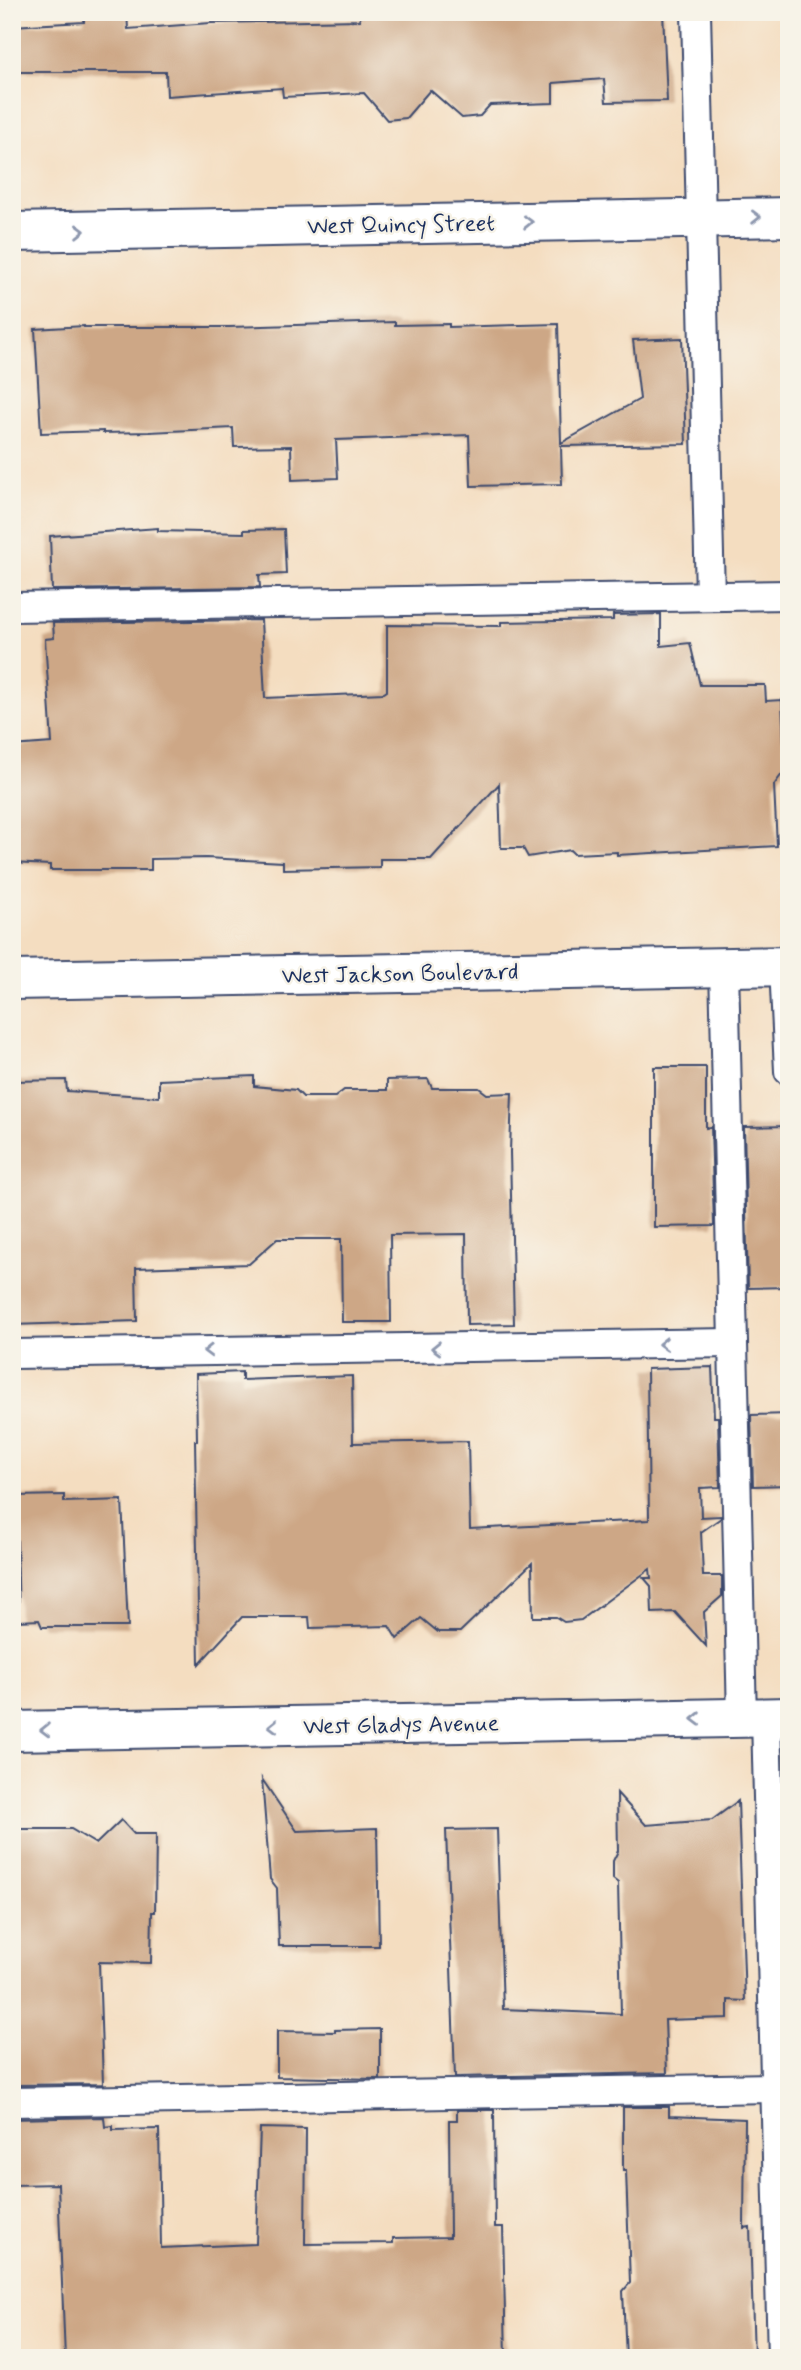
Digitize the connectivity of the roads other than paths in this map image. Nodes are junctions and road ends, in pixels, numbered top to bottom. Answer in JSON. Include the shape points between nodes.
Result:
{"nodes":[{"id":1,"x":695,"y":12,"type":"edge"},
{"id":2,"x":789,"y":217,"type":"edge"},
{"id":3,"x":701,"y":219,"type":"junction"},
{"id":4,"x":12,"y":232,"type":"edge"},
{"id":5,"x":789,"y":595,"type":"edge"},
{"id":6,"x":710,"y":596,"type":"junction"},
{"id":7,"x":12,"y":607,"type":"edge"},
{"id":8,"x":786,"y":966,"type":"edge"},
{"id":9,"x":723,"y":967,"type":"junction"},
{"id":10,"x":12,"y":980,"type":"edge"},
{"id":11,"x":789,"y":1071,"type":"edge"},
{"id":12,"x":732,"y":1343,"type":"junction"},
{"id":13,"x":12,"y":1354,"type":"edge"},
{"id":14,"x":766,"y":1717,"type":"edge"},
{"id":15,"x":12,"y":1731,"type":"edge"},
{"id":16,"x":776,"y":2088,"type":"junction"},
{"id":17,"x":12,"y":2102,"type":"edge"},
{"id":18,"x":782,"y":2358,"type":"edge"}],
"edges":[{"from":1,"to":3,"type":"lane"},
{"from":3,"to":2,"type":"street","name":"West Quincy Street","one_way":true},
{"from":4,"to":3,"type":"street","name":"West Quincy Street","one_way":true},
{"from":3,"to":6,"type":"lane"},
{"from":5,"to":6,"type":"lane"},
{"from":6,"to":7,"type":"lane"},
{"from":8,"to":9,"type":"street","name":"West Jackson Boulevard"},
{"from":8,"to":11,"type":"lane"},
{"from":9,"to":10,"type":"street","name":"West Jackson Boulevard"},
{"from":9,"to":12,"type":"lane"},
{"from":12,"to":13,"type":"lane","one_way":true},
{"from":12,"to":14,"type":"lane"},
{"from":14,"to":15,"type":"street","name":"West Gladys Avenue","one_way":true},
{"from":14,"to":16,"type":"lane"},
{"from":16,"to":17,"type":"lane"},
{"from":16,"to":18,"type":"lane"}]}
